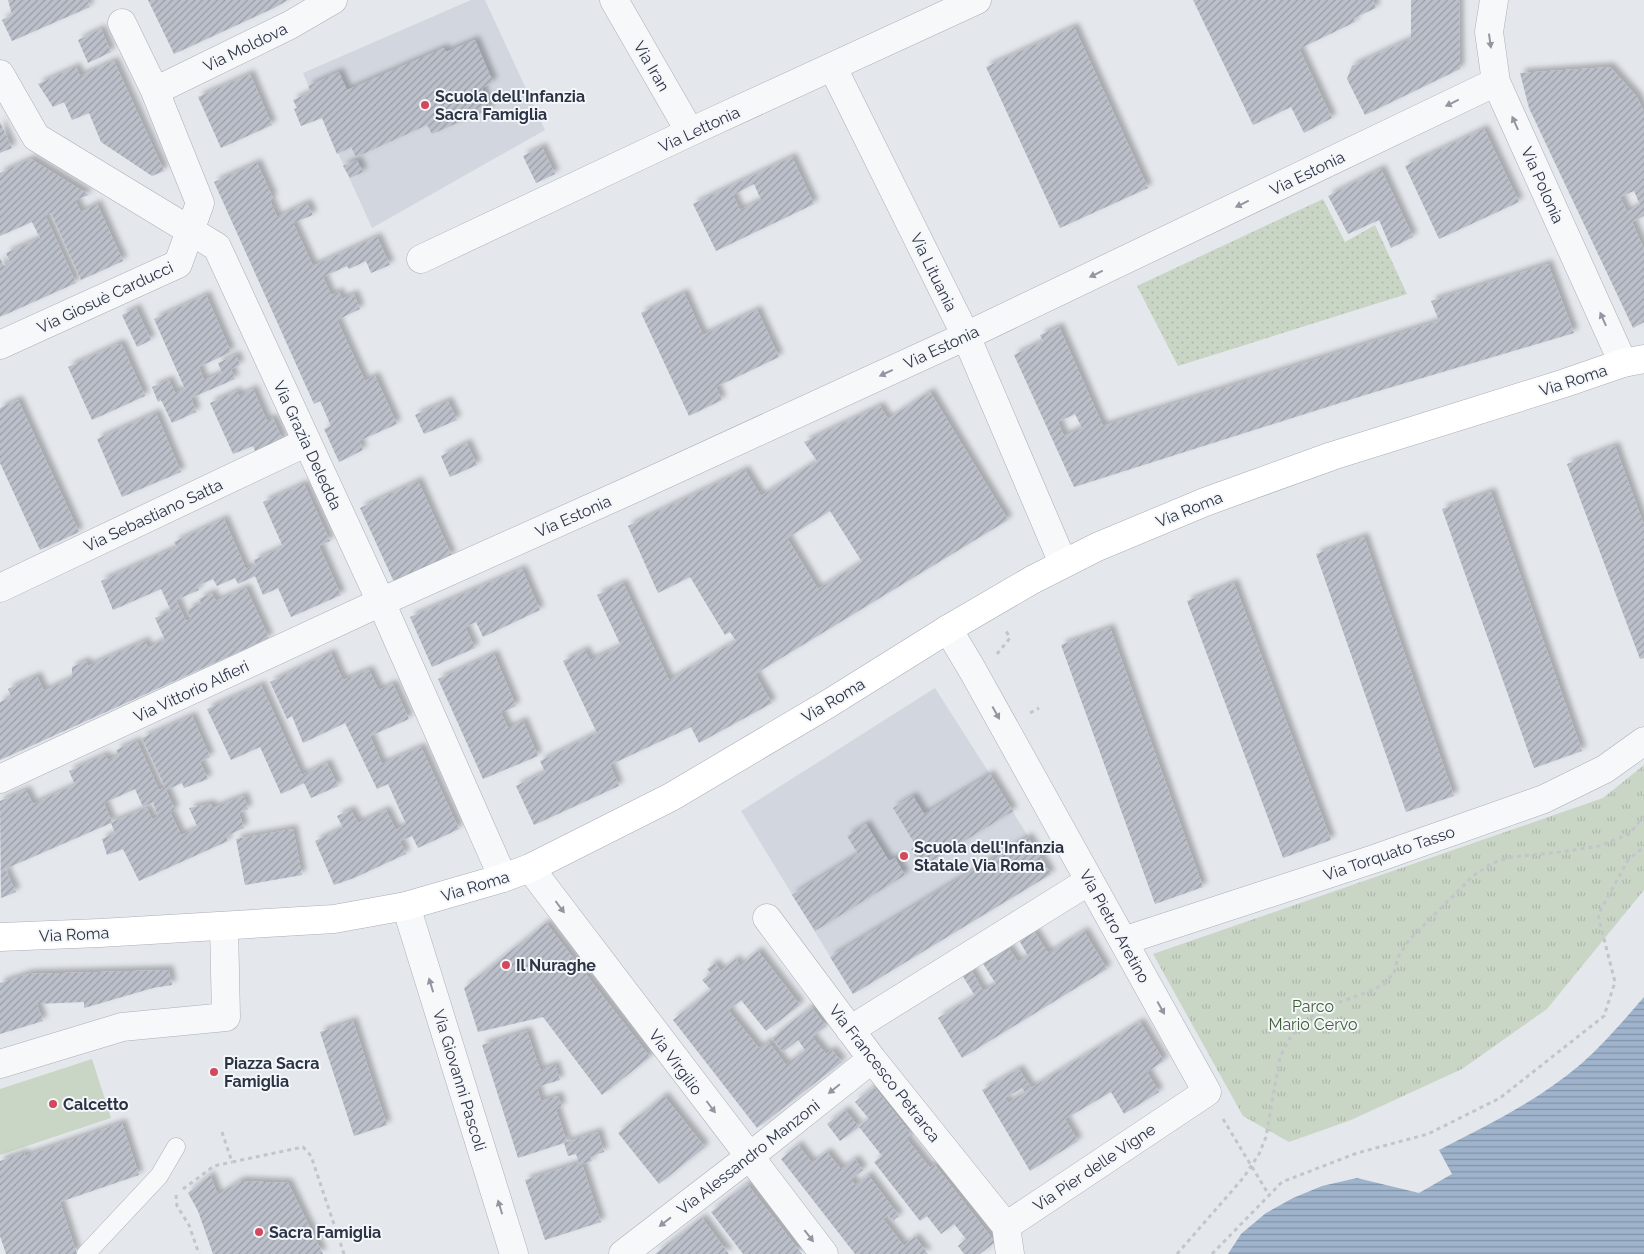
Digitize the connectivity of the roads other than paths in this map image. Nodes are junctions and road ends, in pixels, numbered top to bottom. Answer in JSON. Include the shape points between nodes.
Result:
{"nodes":[{"id":1,"x":333,"y":0,"type":"edge"},
{"id":2,"x":614,"y":0,"type":"edge"},
{"id":3,"x":977,"y":0,"type":"edge"},
{"id":4,"x":1494,"y":0,"type":"edge"},
{"id":5,"x":122,"y":23,"type":"dead end"},
{"id":6,"x":833,"y":68,"type":"junction"},
{"id":7,"x":1,"y":77,"type":"edge"},
{"id":8,"x":1496,"y":82,"type":"junction"},
{"id":9,"x":154,"y":91,"type":"junction"},
{"id":10,"x":690,"y":132,"type":"junction"},
{"id":11,"x":190,"y":230,"type":"junction"},
{"id":12,"x":421,"y":259,"type":"dead end"},
{"id":13,"x":966,"y":336,"type":"junction"},
{"id":14,"x":0,"y":345,"type":"edge"},
{"id":15,"x":1634,"y":361,"type":"edge"},
{"id":16,"x":307,"y":442,"type":"junction"},
{"id":17,"x":1063,"y":564,"type":"junction"},
{"id":18,"x":0,"y":588,"type":"edge"},
{"id":19,"x":381,"y":602,"type":"junction"},
{"id":20,"x":948,"y":629,"type":"junction"},
{"id":21,"x":1644,"y":741,"type":"edge"},
{"id":22,"x":0,"y":779,"type":"edge"},
{"id":23,"x":530,"y":868,"type":"junction"},
{"id":24,"x":503,"y":878,"type":"junction"},
{"id":25,"x":1089,"y":880,"type":"junction"},
{"id":26,"x":406,"y":906,"type":"junction"},
{"id":27,"x":767,"y":918,"type":"dead end"},
{"id":28,"x":224,"y":926,"type":"junction"},
{"id":29,"x":0,"y":937,"type":"edge"},
{"id":30,"x":1124,"y":941,"type":"junction"},
{"id":31,"x":850,"y":1030,"type":"junction"},
{"id":32,"x":872,"y":1059,"type":"junction"},
{"id":33,"x":0,"y":1064,"type":"edge"},
{"id":34,"x":1207,"y":1092,"type":"joint"},
{"id":35,"x":176,"y":1147,"type":"dead end"},
{"id":36,"x":749,"y":1157,"type":"junction"},
{"id":37,"x":1006,"y":1226,"type":"junction"},
{"id":38,"x":625,"y":1253,"type":"edge"},
{"id":39,"x":86,"y":1254,"type":"edge"},
{"id":40,"x":514,"y":1254,"type":"edge"},
{"id":41,"x":824,"y":1254,"type":"edge"},
{"id":42,"x":1010,"y":1254,"type":"edge"}],
"edges":[{"from":1,"to":9,"type":"street","name":"Via Moldova","via":[[290,25]]},
{"from":2,"to":10,"type":"street","name":"Via Iran"},
{"from":3,"to":6,"type":"street","name":"Via Lettonia"},
{"from":4,"to":8,"type":"street","name":"Via Polonia","one_way":true,"via":[[1489,32]]},
{"from":5,"to":9,"type":"street"},
{"from":6,"to":10,"type":"street","name":"Via Lettonia"},
{"from":6,"to":13,"type":"street","name":"Via Lituania"},
{"from":7,"to":11,"type":"street","name":"Via Grazia Deledda","via":[[36,138]]},
{"from":8,"to":13,"type":"street","name":"Via Estonia","one_way":true},
{"from":15,"to":8,"type":"street","name":"Via Polonia","one_way":true},
{"from":9,"to":11,"type":"street","via":[[200,204]]},
{"from":10,"to":12,"type":"street","name":"Via Lettonia"},
{"from":11,"to":14,"type":"street","name":"Via Giosuè Carducci","via":[[178,264]]},
{"from":11,"to":16,"type":"street","name":"Via Grazia Deledda","via":[[217,247]]},
{"from":13,"to":17,"type":"street","name":"Via Lituania"},
{"from":13,"to":19,"type":"street","name":"Via Estonia","one_way":true},
{"from":15,"to":17,"type":"main road","name":"Via Roma","via":[[1332,456],[1205,502]]},
{"from":16,"to":18,"type":"street","name":"Via Sebastiano Satta"},
{"from":16,"to":19,"type":"street","name":"Via Grazia Deledda"},
{"from":17,"to":20,"type":"main road","name":"Via Roma"},
{"from":19,"to":22,"type":"street","name":"Via Vittorio Alfieri"},
{"from":19,"to":24,"type":"street","name":"Via Grazia Deledda"},
{"from":20,"to":23,"type":"main road","name":"Via Roma","via":[[671,797]]},
{"from":20,"to":25,"type":"street","name":"Via Pietro Aretino","one_way":true},
{"from":21,"to":30,"type":"street","name":"Via Torquato Tasso","via":[[1605,769],[1544,799]]},
{"from":23,"to":24,"type":"main road","name":"Via Roma"},
{"from":23,"to":36,"type":"street","name":"Via Virgilio","one_way":true},
{"from":24,"to":26,"type":"main road","name":"Via Roma"},
{"from":25,"to":30,"type":"street","name":"Via Pietro Aretino"},
{"from":25,"to":31,"type":"street"},
{"from":26,"to":28,"type":"main road","name":"Via Roma","via":[[334,919]]},
{"from":40,"to":26,"type":"street","name":"Via Giovanni Pascoli","one_way":true},
{"from":27,"to":31,"type":"street","name":"Via Francesco Petrarca"},
{"from":28,"to":29,"type":"main road","name":"Via Roma"},
{"from":28,"to":33,"type":"street","via":[[226,1017],[122,1027]]},
{"from":30,"to":34,"type":"street","name":"Via Pietro Aretino","one_way":true},
{"from":31,"to":32,"type":"street","name":"Via Francesco Petrarca"},
{"from":32,"to":36,"type":"street","name":"Via Alessandro Manzoni","one_way":true},
{"from":32,"to":37,"type":"street","name":"Via Francesco Petrarca"},
{"from":34,"to":37,"type":"street","name":"Via Pier delle Vigne"},
{"from":35,"to":39,"type":"lane","via":[[159,1176]]},
{"from":36,"to":38,"type":"street","name":"Via Alessandro Manzoni","one_way":true},
{"from":36,"to":41,"type":"street","name":"Via Virgilio","one_way":true},
{"from":37,"to":42,"type":"street"}]}
